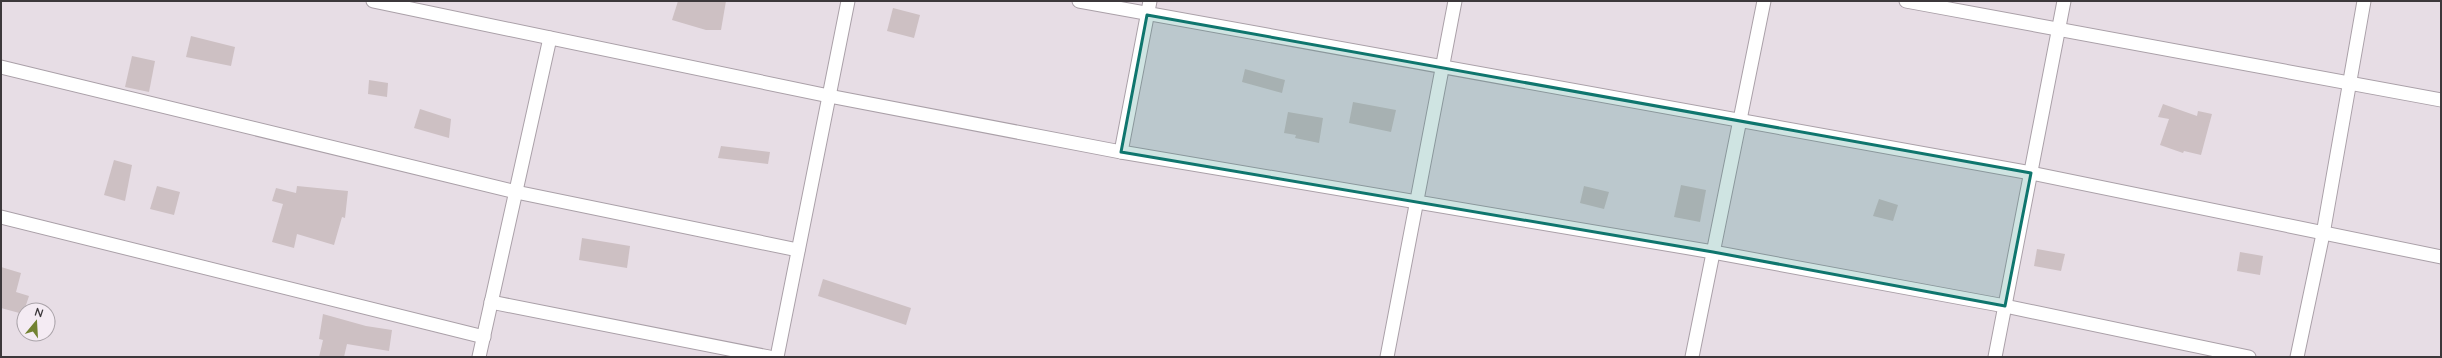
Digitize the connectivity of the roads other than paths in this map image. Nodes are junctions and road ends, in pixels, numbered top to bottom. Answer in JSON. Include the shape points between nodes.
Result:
{"nodes":[{"id":1,"x":848,"y":1,"type":"edge"},
{"id":2,"x":1079,"y":1,"type":"edge"},
{"id":3,"x":1150,"y":1,"type":"edge"},
{"id":4,"x":1455,"y":1,"type":"edge"},
{"id":5,"x":1764,"y":1,"type":"edge"},
{"id":6,"x":1906,"y":1,"type":"edge"},
{"id":7,"x":2064,"y":1,"type":"edge"},
{"id":8,"x":2364,"y":1,"type":"edge"},
{"id":9,"x":382,"y":2,"type":"edge"},
{"id":10,"x":1147,"y":15,"type":"junction"},
{"id":11,"x":2059,"y":29,"type":"junction"},
{"id":12,"x":550,"y":38,"type":"junction"},
{"id":13,"x":1,"y":67,"type":"edge"},
{"id":14,"x":1441,"y":67,"type":"junction"},
{"id":15,"x":2350,"y":82,"type":"junction"},
{"id":16,"x":829,"y":96,"type":"junction"},
{"id":17,"x":2441,"y":100,"type":"edge"},
{"id":18,"x":1740,"y":120,"type":"junction"},
{"id":19,"x":1121,"y":152,"type":"junction"},
{"id":20,"x":2031,"y":173,"type":"junction"},
{"id":21,"x":516,"y":192,"type":"junction"},
{"id":22,"x":1416,"y":202,"type":"junction"},
{"id":23,"x":1,"y":217,"type":"edge"},
{"id":24,"x":2323,"y":234,"type":"junction"},
{"id":25,"x":798,"y":250,"type":"junction"},
{"id":26,"x":1713,"y":252,"type":"junction"},
{"id":27,"x":2441,"y":257,"type":"edge"},
{"id":28,"x":491,"y":302,"type":"junction"},
{"id":29,"x":2005,"y":306,"type":"junction"},
{"id":30,"x":484,"y":337,"type":"junction"},
{"id":31,"x":479,"y":357,"type":"edge"},
{"id":32,"x":769,"y":357,"type":"edge"},
{"id":33,"x":777,"y":357,"type":"edge"},
{"id":34,"x":1386,"y":357,"type":"edge"},
{"id":35,"x":1692,"y":357,"type":"edge"},
{"id":36,"x":1995,"y":357,"type":"edge"},
{"id":37,"x":2249,"y":357,"type":"edge"},
{"id":38,"x":2297,"y":357,"type":"edge"}],
"edges":[{"from":1,"to":16,"type":"street"},
{"from":2,"to":10,"type":"street"},
{"from":3,"to":10,"type":"street"},
{"from":4,"to":14,"type":"street"},
{"from":5,"to":18,"type":"street"},
{"from":6,"to":11,"type":"street"},
{"from":7,"to":11,"type":"street"},
{"from":8,"to":15,"type":"street"},
{"from":9,"to":12,"type":"street"},
{"from":10,"to":14,"type":"street"},
{"from":10,"to":19,"type":"street"},
{"from":11,"to":15,"type":"street"},
{"from":11,"to":20,"type":"street"},
{"from":12,"to":16,"type":"street"},
{"from":12,"to":21,"type":"street"},
{"from":13,"to":21,"type":"street"},
{"from":14,"to":18,"type":"street"},
{"from":14,"to":22,"type":"street"},
{"from":15,"to":17,"type":"street"},
{"from":15,"to":24,"type":"street"},
{"from":16,"to":19,"type":"street"},
{"from":16,"to":25,"type":"street"},
{"from":18,"to":20,"type":"street"},
{"from":18,"to":26,"type":"street"},
{"from":19,"to":22,"type":"street"},
{"from":20,"to":24,"type":"street"},
{"from":20,"to":29,"type":"street"},
{"from":21,"to":25,"type":"street"},
{"from":21,"to":28,"type":"street"},
{"from":22,"to":26,"type":"street"},
{"from":22,"to":34,"type":"street"},
{"from":23,"to":30,"type":"street"},
{"from":24,"to":27,"type":"street"},
{"from":24,"to":38,"type":"street"},
{"from":25,"to":33,"type":"street"},
{"from":26,"to":29,"type":"street"},
{"from":26,"to":35,"type":"street"},
{"from":28,"to":30,"type":"street"},
{"from":28,"to":32,"type":"street"},
{"from":29,"to":36,"type":"street"},
{"from":29,"to":37,"type":"street"},
{"from":30,"to":31,"type":"street"}]}
